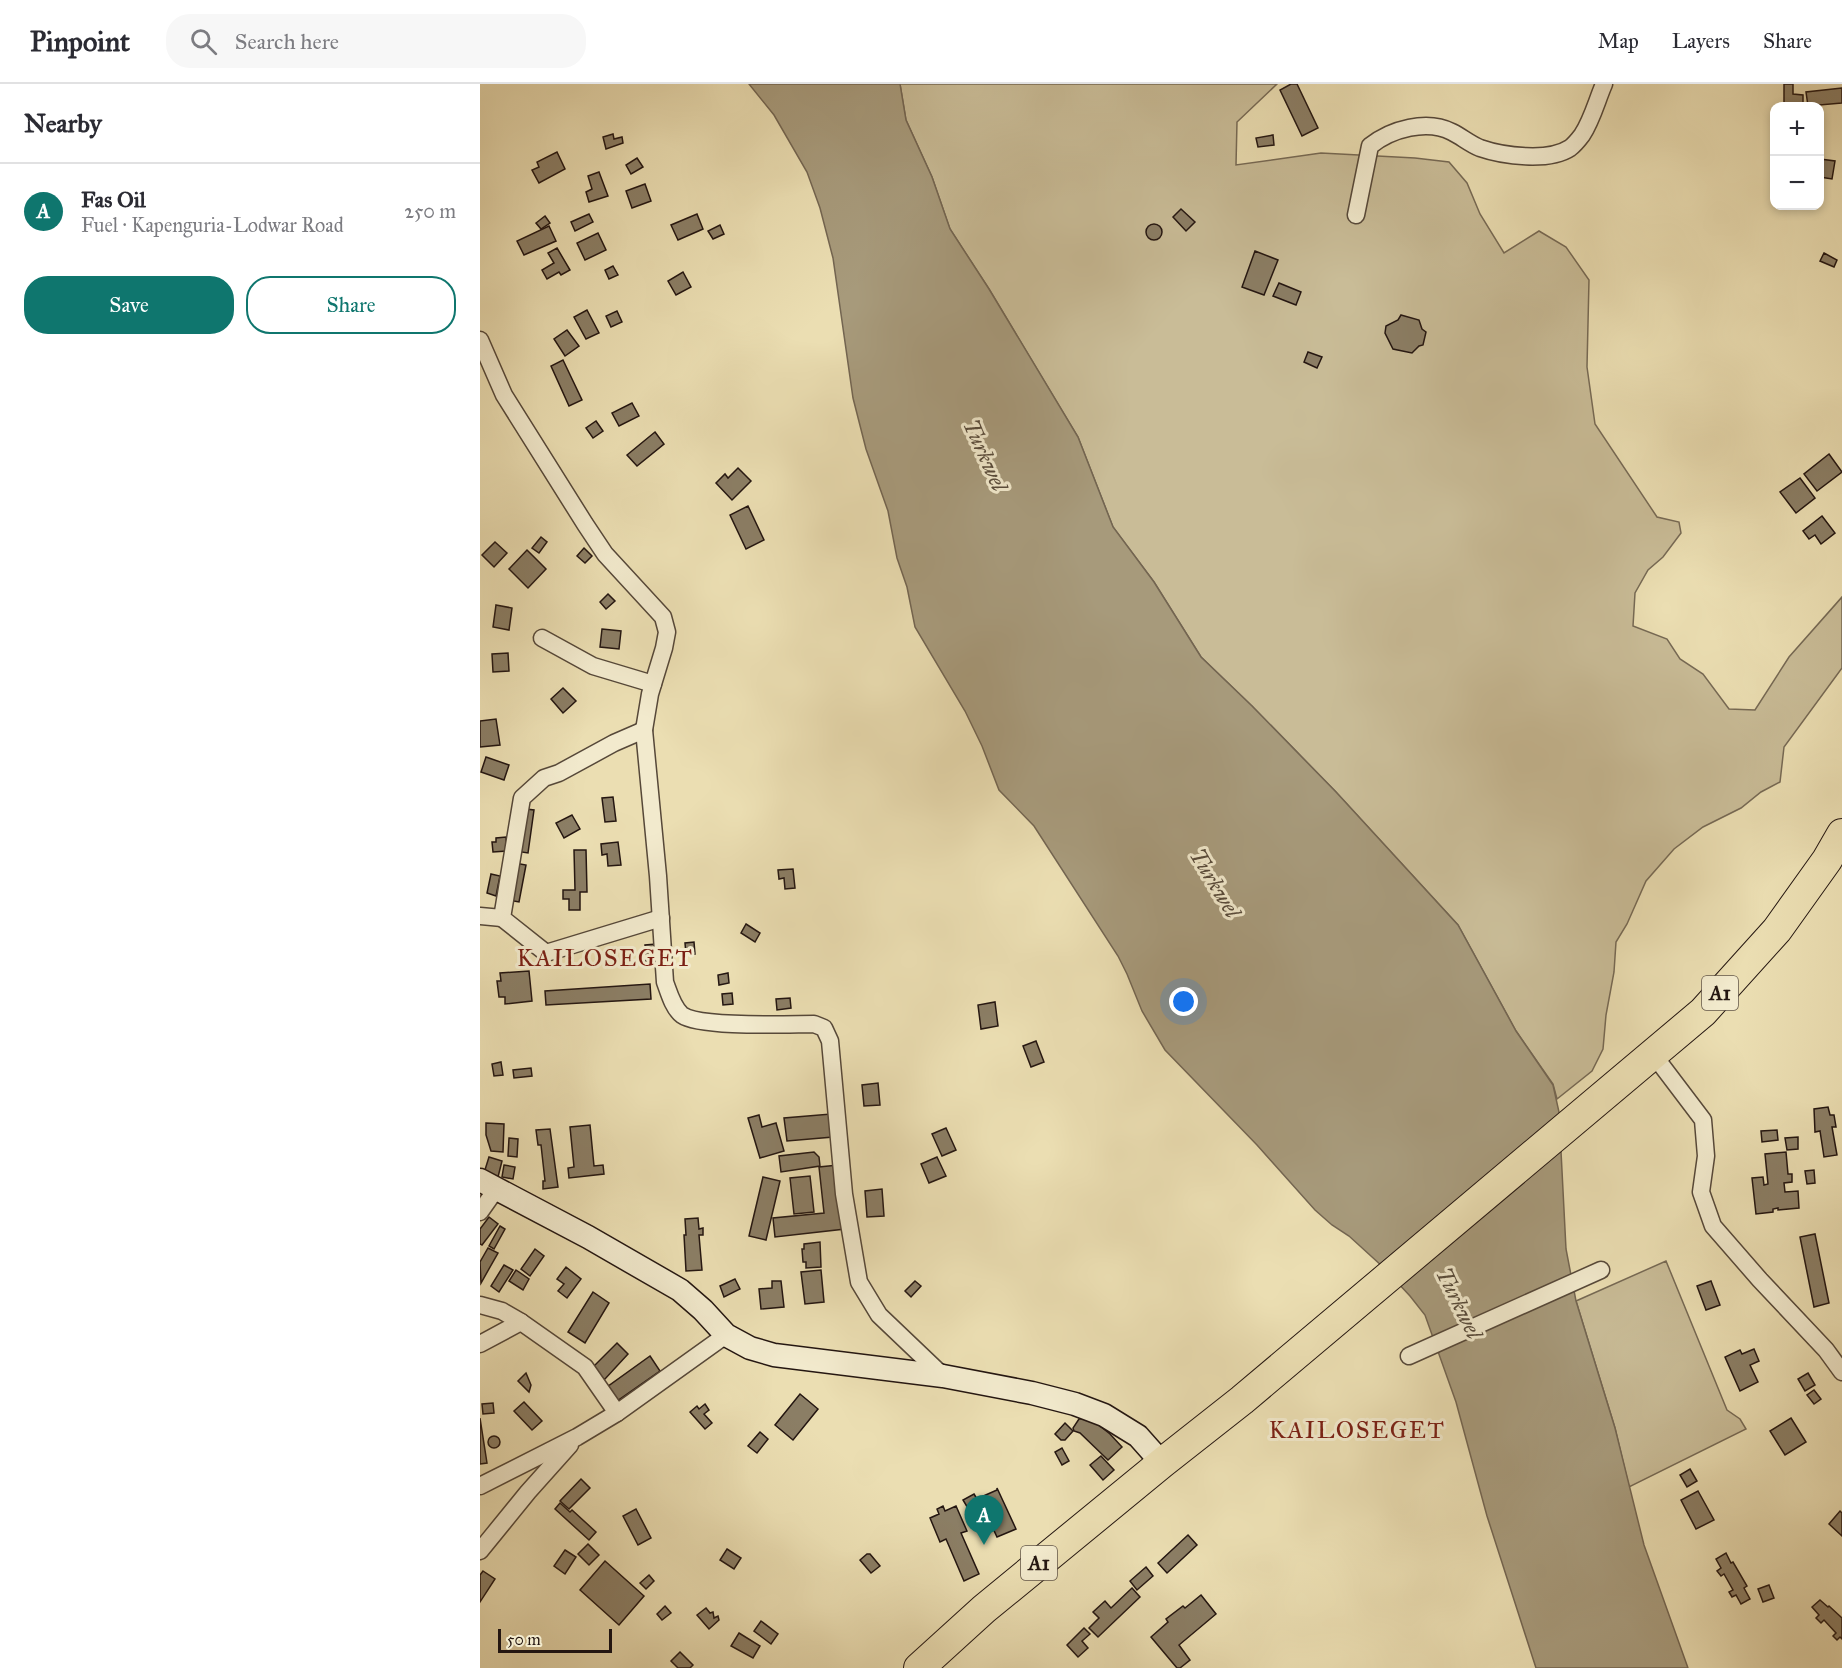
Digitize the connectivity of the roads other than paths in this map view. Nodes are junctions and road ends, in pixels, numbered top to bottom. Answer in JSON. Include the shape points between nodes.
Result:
{"nodes":[{"id":1,"x":1604,"y":84,"type":"edge"},
{"id":2,"x":1356,"y":215,"type":"dead end"},
{"id":3,"x":480,"y":340,"type":"edge"},
{"id":4,"x":542,"y":638,"type":"dead end"},
{"id":5,"x":652,"y":684,"type":"junction"},
{"id":6,"x":644,"y":730,"type":"junction"},
{"id":7,"x":1842,"y":834,"type":"edge"},
{"id":8,"x":480,"y":916,"type":"edge"},
{"id":9,"x":502,"y":918,"type":"junction"},
{"id":10,"x":661,"y":918,"type":"junction"},
{"id":11,"x":1653,"y":1054,"type":"junction"},
{"id":12,"x":488,"y":1184,"type":"edge"},
{"id":13,"x":480,"y":1212,"type":"edge"},
{"id":14,"x":1601,"y":1270,"type":"dead end"},
{"id":15,"x":480,"y":1305,"type":"edge"},
{"id":16,"x":502,"y":1311,"type":"junction"},
{"id":17,"x":480,"y":1315,"type":"edge"},
{"id":18,"x":521,"y":1322,"type":"junction"},
{"id":19,"x":726,"y":1335,"type":"junction"},
{"id":20,"x":480,"y":1344,"type":"edge"},
{"id":21,"x":1409,"y":1356,"type":"dead end"},
{"id":22,"x":1842,"y":1372,"type":"edge"},
{"id":23,"x":943,"y":1376,"type":"junction"},
{"id":24,"x":617,"y":1413,"type":"junction"},
{"id":25,"x":577,"y":1437,"type":"junction"},
{"id":26,"x":1162,"y":1463,"type":"junction"},
{"id":27,"x":480,"y":1486,"type":"edge"},
{"id":28,"x":480,"y":1551,"type":"edge"},
{"id":29,"x":919,"y":1668,"type":"edge"}],
"edges":[{"from":1,"to":2,"type":"street","via":[[1583,134],[1571,148],[1559,153],[1512,155],[1480,148],[1451,131],[1423,126],[1390,132],[1370,146]]},
{"from":3,"to":5,"type":"street","via":[[504,395],[585,524],[605,554],[663,617],[667,632]]},
{"from":4,"to":5,"type":"street","via":[[593,666]]},
{"from":5,"to":6,"type":"street"},
{"from":6,"to":9,"type":"street","via":[[544,778],[522,798]]},
{"from":6,"to":10,"type":"street"},
{"from":7,"to":11,"type":"highway","number":"A1","via":[[1778,930],[1703,1012]]},
{"from":8,"to":9,"type":"street"},
{"from":9,"to":10,"type":"street","via":[[546,953]]},
{"from":10,"to":23,"type":"street","via":[[665,982],[681,1015],[693,1021],[814,1024],[824,1028],[830,1041],[844,1194],[859,1282],[879,1315]]},
{"from":11,"to":22,"type":"street","via":[[1703,1120],[1706,1156],[1701,1192],[1713,1226]]},
{"from":11,"to":26,"type":"highway","number":"A1"},
{"from":12,"to":13,"type":"street"},
{"from":12,"to":19,"type":"street","via":[[680,1290]]},
{"from":14,"to":21,"type":"street"},
{"from":15,"to":16,"type":"street"},
{"from":16,"to":17,"type":"street"},
{"from":16,"to":18,"type":"street"},
{"from":18,"to":20,"type":"street"},
{"from":18,"to":24,"type":"street","via":[[585,1367]]},
{"from":19,"to":23,"type":"street","via":[[774,1355]]},
{"from":19,"to":24,"type":"street"},
{"from":23,"to":26,"type":"street","via":[[1032,1393],[1104,1415],[1138,1436]]},
{"from":24,"to":25,"type":"street"},
{"from":25,"to":27,"type":"street"},
{"from":25,"to":28,"type":"street"},
{"from":26,"to":29,"type":"highway","number":"A1","via":[[984,1609]]}]}
